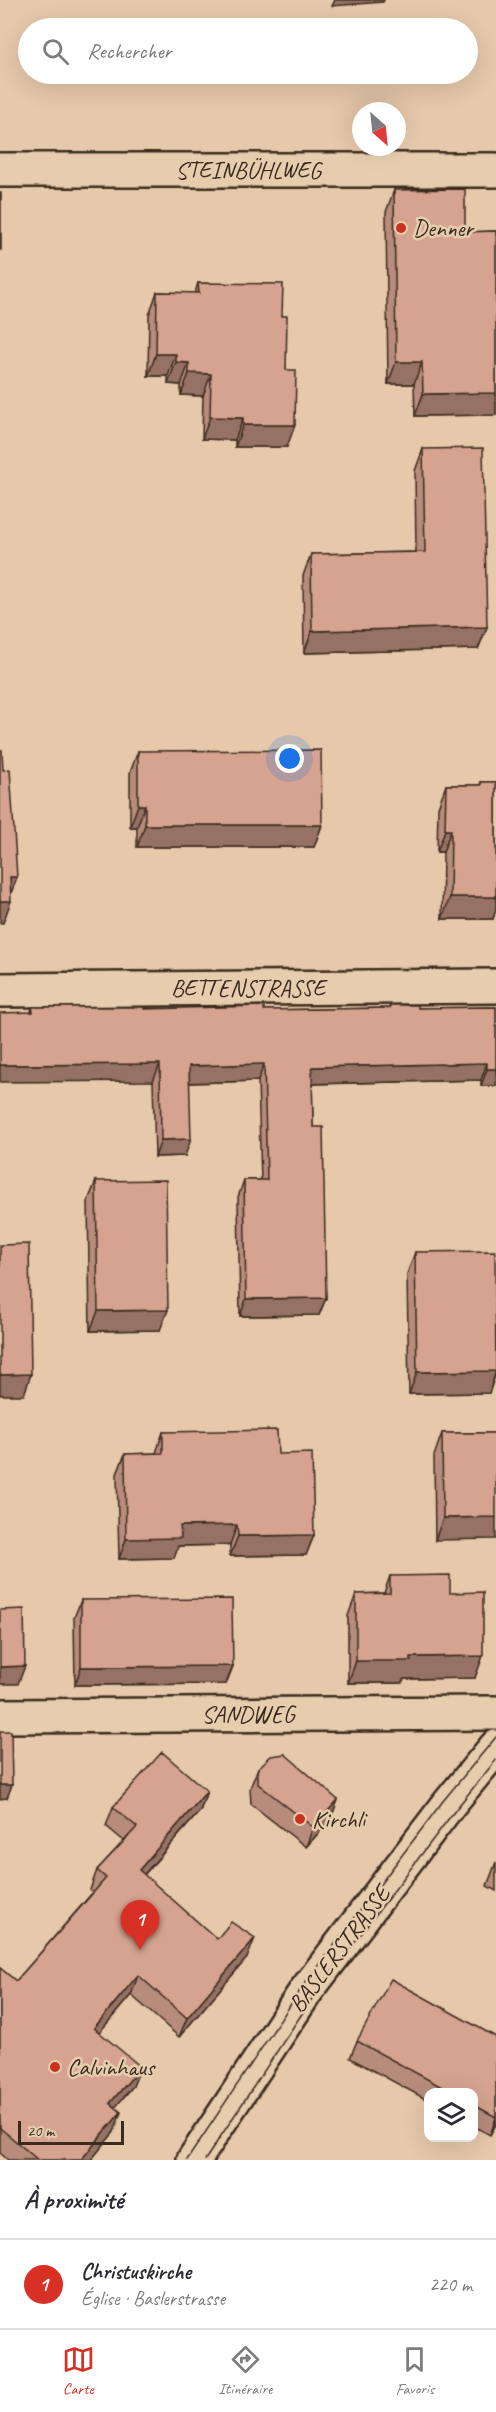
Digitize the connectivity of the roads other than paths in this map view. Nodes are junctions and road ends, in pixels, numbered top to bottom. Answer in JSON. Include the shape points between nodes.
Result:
{"nodes":[{"id":1,"x":0,"y":170,"type":"edge"},
{"id":2,"x":496,"y":170,"type":"edge"},
{"id":3,"x":496,"y":986,"type":"edge"},
{"id":4,"x":0,"y":990,"type":"edge"},
{"id":5,"x":496,"y":1713,"type":"edge"},
{"id":6,"x":0,"y":1716,"type":"edge"},
{"id":7,"x":496,"y":1747,"type":"edge"},
{"id":8,"x":194,"y":2160,"type":"edge"}],
"edges":[{"from":1,"to":2,"type":"street","name":"STEINBÜHLWEG"},
{"from":3,"to":4,"type":"street","name":"BETTENSTRASSE"},
{"from":5,"to":6,"type":"street","name":"SANDWEG"},
{"from":7,"to":8,"type":"street","name":"BASLERSTRASSE","via":[[306,1991]]}]}
